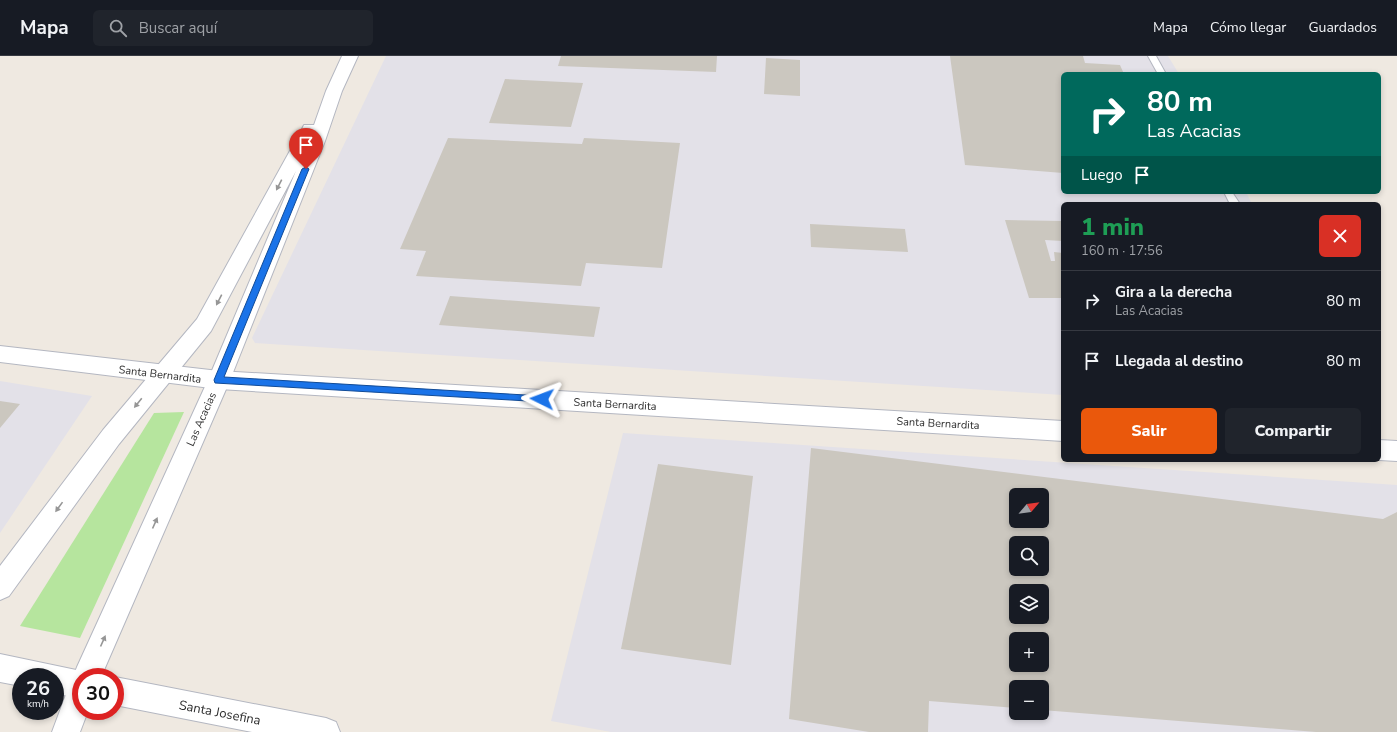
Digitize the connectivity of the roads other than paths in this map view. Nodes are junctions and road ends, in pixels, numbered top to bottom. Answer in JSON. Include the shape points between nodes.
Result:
{"nodes":[{"id":1,"x":350,"y":56,"type":"edge"},
{"id":2,"x":1152,"y":56,"type":"edge"},
{"id":3,"x":1161,"y":72,"type":"edge"},
{"id":4,"x":334,"y":91,"type":"junction"},
{"id":5,"x":0,"y":354,"type":"edge"},
{"id":6,"x":164,"y":374,"type":"junction"},
{"id":7,"x":219,"y":380,"type":"junction"},
{"id":8,"x":1061,"y":431,"type":"edge"},
{"id":9,"x":1381,"y":450,"type":"edge"},
{"id":10,"x":1397,"y":451,"type":"edge"},
{"id":11,"x":0,"y":587,"type":"edge"},
{"id":12,"x":0,"y":668,"type":"edge"},
{"id":13,"x":91,"y":668,"type":"edge"},
{"id":14,"x":12,"y":670,"type":"edge"},
{"id":15,"x":124,"y":693,"type":"edge"},
{"id":16,"x":72,"y":716,"type":"edge"},
{"id":17,"x":66,"y":732,"type":"edge"},
{"id":18,"x":326,"y":732,"type":"edge"}],
"edges":[{"from":1,"to":4,"type":"main road","name":"Las Acacias"},
{"from":2,"to":3,"type":"lane"},
{"from":4,"to":6,"type":"main road","name":"Las Acacias","one_way":true,"via":[[284,175],[213,310],[200,331]]},
{"from":4,"to":7,"type":"main road","name":"Las Acacias","via":[[318,141]]},
{"from":5,"to":6,"type":"main road","name":"Santa Bernardita"},
{"from":6,"to":7,"type":"main road","name":"Santa Bernardita"},
{"from":6,"to":11,"type":"main road","name":"Las Acacias","one_way":true,"via":[[111,437]]},
{"from":7,"to":8,"type":"main road","name":"Santa Bernardita"},
{"from":13,"to":7,"type":"main road","name":"Las Acacias","one_way":true},
{"from":9,"to":10,"type":"main road"},
{"from":12,"to":14,"type":"main road"},
{"from":15,"to":18,"type":"main road","name":"Santa Josefina"},
{"from":16,"to":17,"type":"main road"}]}
